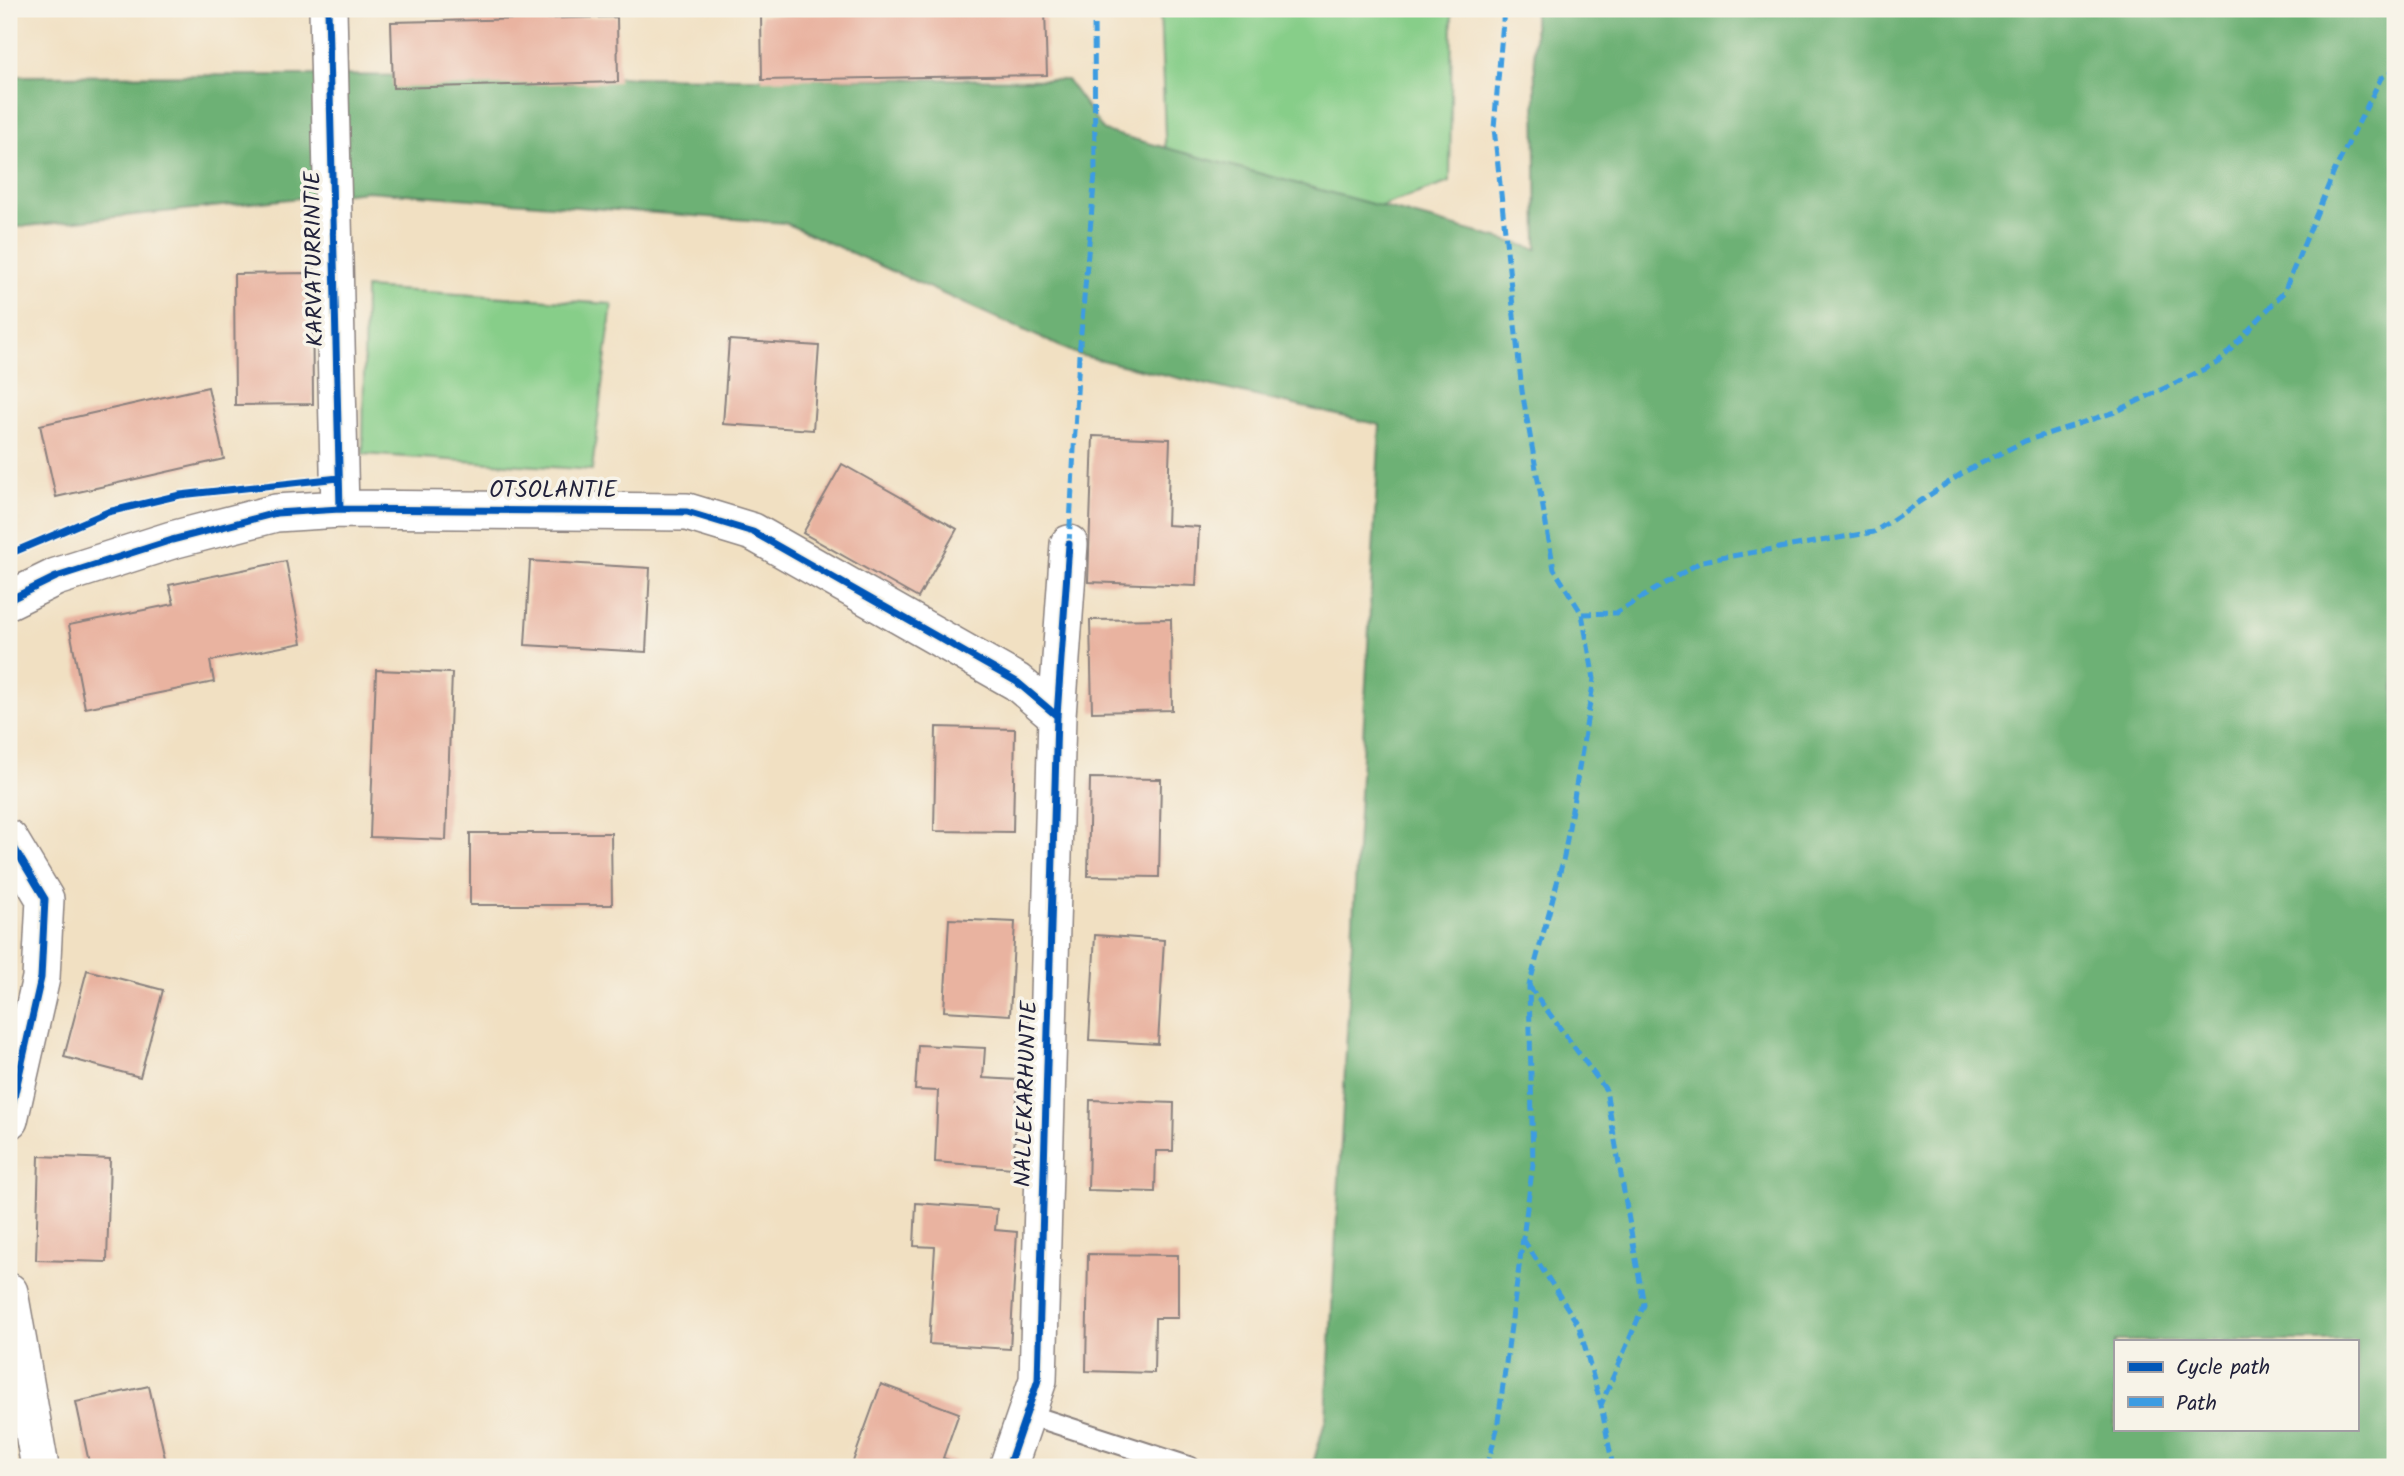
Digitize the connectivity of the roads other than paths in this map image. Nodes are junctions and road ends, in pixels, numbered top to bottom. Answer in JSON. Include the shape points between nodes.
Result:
{"nodes":[{"id":1,"x":328,"y":9,"type":"edge"},
{"id":2,"x":340,"y":509,"type":"junction"},
{"id":3,"x":1069,"y":544,"type":"dead end"},
{"id":4,"x":9,"y":600,"type":"edge"},
{"id":5,"x":1057,"y":716,"type":"junction"},
{"id":6,"x":9,"y":839,"type":"edge"},
{"id":7,"x":9,"y":1120,"type":"edge"},
{"id":8,"x":9,"y":1292,"type":"edge"},
{"id":9,"x":1027,"y":1414,"type":"junction"},
{"id":10,"x":40,"y":1467,"type":"edge"},
{"id":11,"x":1008,"y":1467,"type":"edge"},
{"id":12,"x":1190,"y":1467,"type":"edge"}],
"edges":[{"from":1,"to":2,"type":"street","name":"KARVATURRINTIE"},
{"from":2,"to":4,"type":"street","name":"OTSOLANTIE","via":[[276,513],[172,540],[56,577]]},
{"from":2,"to":5,"type":"street","name":"OTSOLANTIE","via":[[687,512],[753,532],[1017,682]]},
{"from":3,"to":5,"type":"street","name":"NALLEKARHUNTIE"},
{"from":5,"to":9,"type":"street","name":"NALLEKARHUNTIE","via":[[1038,1380]]},
{"from":6,"to":7,"type":"street","via":[[45,899],[41,978]]},
{"from":8,"to":10,"type":"street"},
{"from":9,"to":11,"type":"street","name":"NALLEKARHUNTIE"},
{"from":9,"to":12,"type":"lane"}]}
